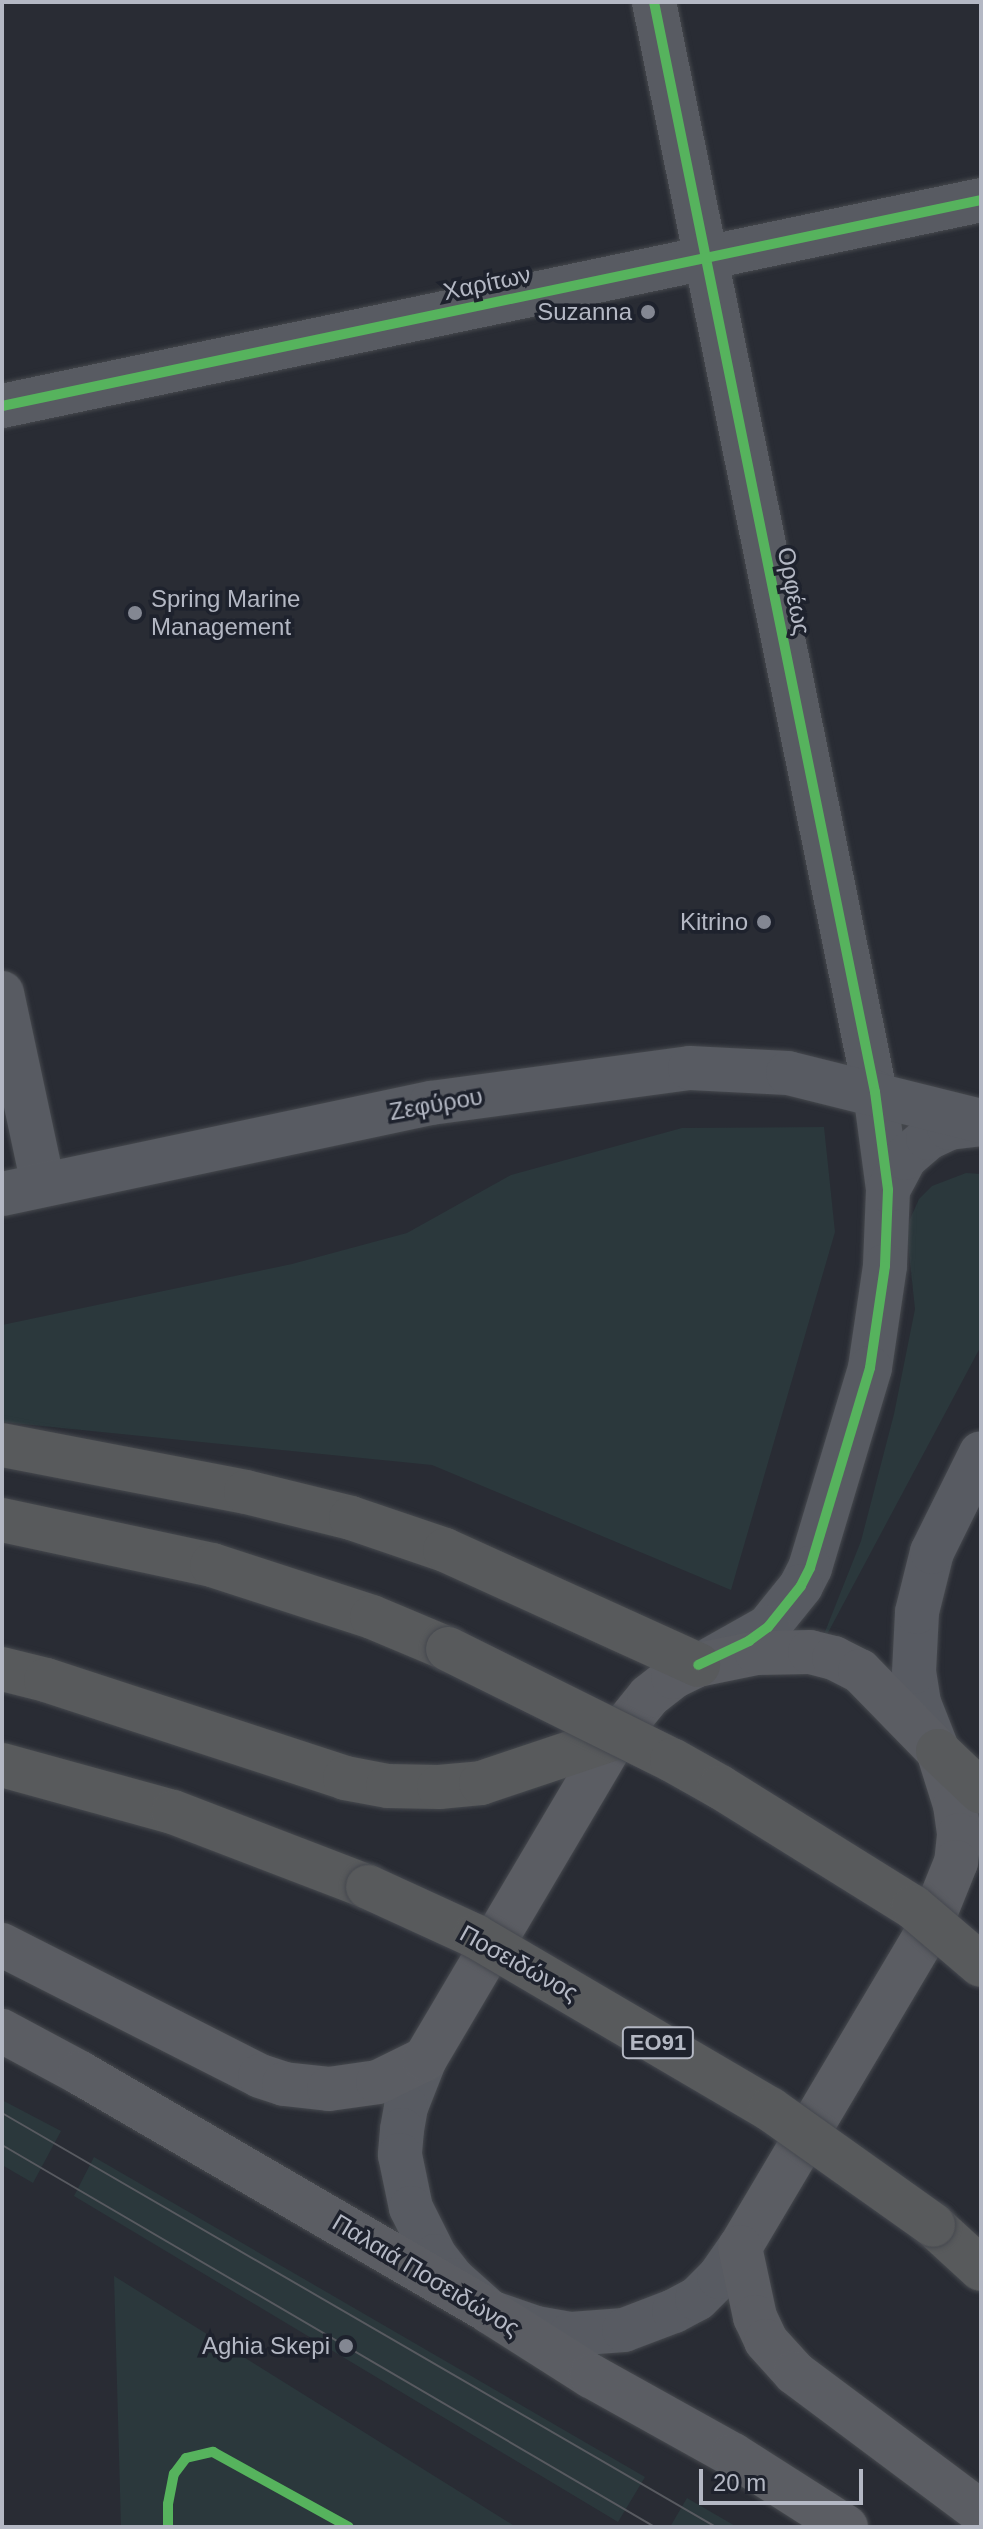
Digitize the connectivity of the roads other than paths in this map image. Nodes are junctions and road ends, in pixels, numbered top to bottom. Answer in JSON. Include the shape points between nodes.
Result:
{"nodes":[{"id":1,"x":654,"y":2,"type":"edge"},
{"id":2,"x":981,"y":200,"type":"edge"},
{"id":3,"x":706,"y":258,"type":"junction"},
{"id":4,"x":2,"y":406,"type":"edge"},
{"id":5,"x":2,"y":993,"type":"edge"},
{"id":6,"x":875,"y":1092,"type":"junction"},
{"id":7,"x":981,"y":1122,"type":"edge"},
{"id":8,"x":22,"y":1189,"type":"edge"},
{"id":9,"x":888,"y":1190,"type":"junction"},
{"id":10,"x":2,"y":1445,"type":"edge"},
{"id":11,"x":981,"y":1453,"type":"edge"},
{"id":12,"x":2,"y":1520,"type":"edge"},
{"id":13,"x":698,"y":1665,"type":"junction"},
{"id":14,"x":2,"y":1669,"type":"edge"},
{"id":15,"x":615,"y":1738,"type":"junction"},
{"id":16,"x":938,"y":1751,"type":"junction"},
{"id":17,"x":2,"y":1765,"type":"edge"},
{"id":18,"x":981,"y":1792,"type":"edge"},
{"id":19,"x":2,"y":1945,"type":"edge"},
{"id":20,"x":981,"y":1965,"type":"edge"},
{"id":21,"x":2,"y":2031,"type":"edge"},
{"id":22,"x":425,"y":2059,"type":"junction"},
{"id":23,"x":740,"y":2247,"type":"junction"},
{"id":24,"x":981,"y":2269,"type":"edge"},
{"id":25,"x":490,"y":2312,"type":"junction"},
{"id":26,"x":981,"y":2512,"type":"edge"},
{"id":27,"x":846,"y":2527,"type":"edge"}],
"edges":[{"from":1,"to":3,"type":"street","name":"Ορφέως"},
{"from":2,"to":3,"type":"street","name":"Χαρίτων"},
{"from":3,"to":4,"type":"street","name":"Χαρίτων"},
{"from":3,"to":6,"type":"street","name":"Ορφέως"},
{"from":5,"to":8,"type":"street"},
{"from":6,"to":7,"type":"street","name":"Ζεφύρου"},
{"from":6,"to":8,"type":"street","name":"Ζεφύρου","via":[[788,1073],[690,1068],[431,1103]]},
{"from":6,"to":9,"type":"street","name":"Ορφέως"},
{"from":7,"to":9,"type":"street","via":[[928,1138],[905,1158]]},
{"from":9,"to":13,"type":"street","name":"Ορφέως","via":[[885,1266],[870,1368],[810,1568],[768,1627]]},
{"from":10,"to":13,"type":"highway","via":[[351,1518],[445,1550]]},
{"from":11,"to":16,"type":"street","via":[[932,1552],[917,1612],[914,1672],[919,1703]]},
{"from":12,"to":20,"type":"highway","bridge":true,"via":[[212,1565],[372,1617],[448,1649],[720,1787],[913,1907]]},
{"from":13,"to":15,"type":"main road","via":[[649,1696]]},
{"from":13,"to":16,"type":"main road","via":[[783,1650],[834,1658],[860,1671]]},
{"from":14,"to":15,"type":"highway","via":[[345,1778],[388,1786],[481,1783]]},
{"from":15,"to":22,"type":"main road"},
{"from":16,"to":18,"type":"highway"},
{"from":16,"to":23,"type":"main road","via":[[955,1805],[956,1862],[929,1929]]},
{"from":17,"to":24,"type":"highway","name":"Ποσειδώνος","number":"ΕΟ91","bridge":true,"via":[[173,1812],[368,1887],[475,1936],[770,2109],[933,2225]]},
{"from":19,"to":22,"type":"main road","via":[[284,2084],[354,2087],[378,2082]]},
{"from":21,"to":25,"type":"main road","name":"Παλαιά Ποσειδώνος"},
{"from":22,"to":25,"type":"street","via":[[402,2130],[407,2196],[435,2256]]},
{"from":23,"to":25,"type":"street","via":[[697,2299],[624,2330],[571,2334]]},
{"from":23,"to":26,"type":"main road","via":[[755,2317],[766,2341],[795,2373]]},
{"from":25,"to":27,"type":"main road","name":"Παλαιά Ποσειδώνος"}]}
